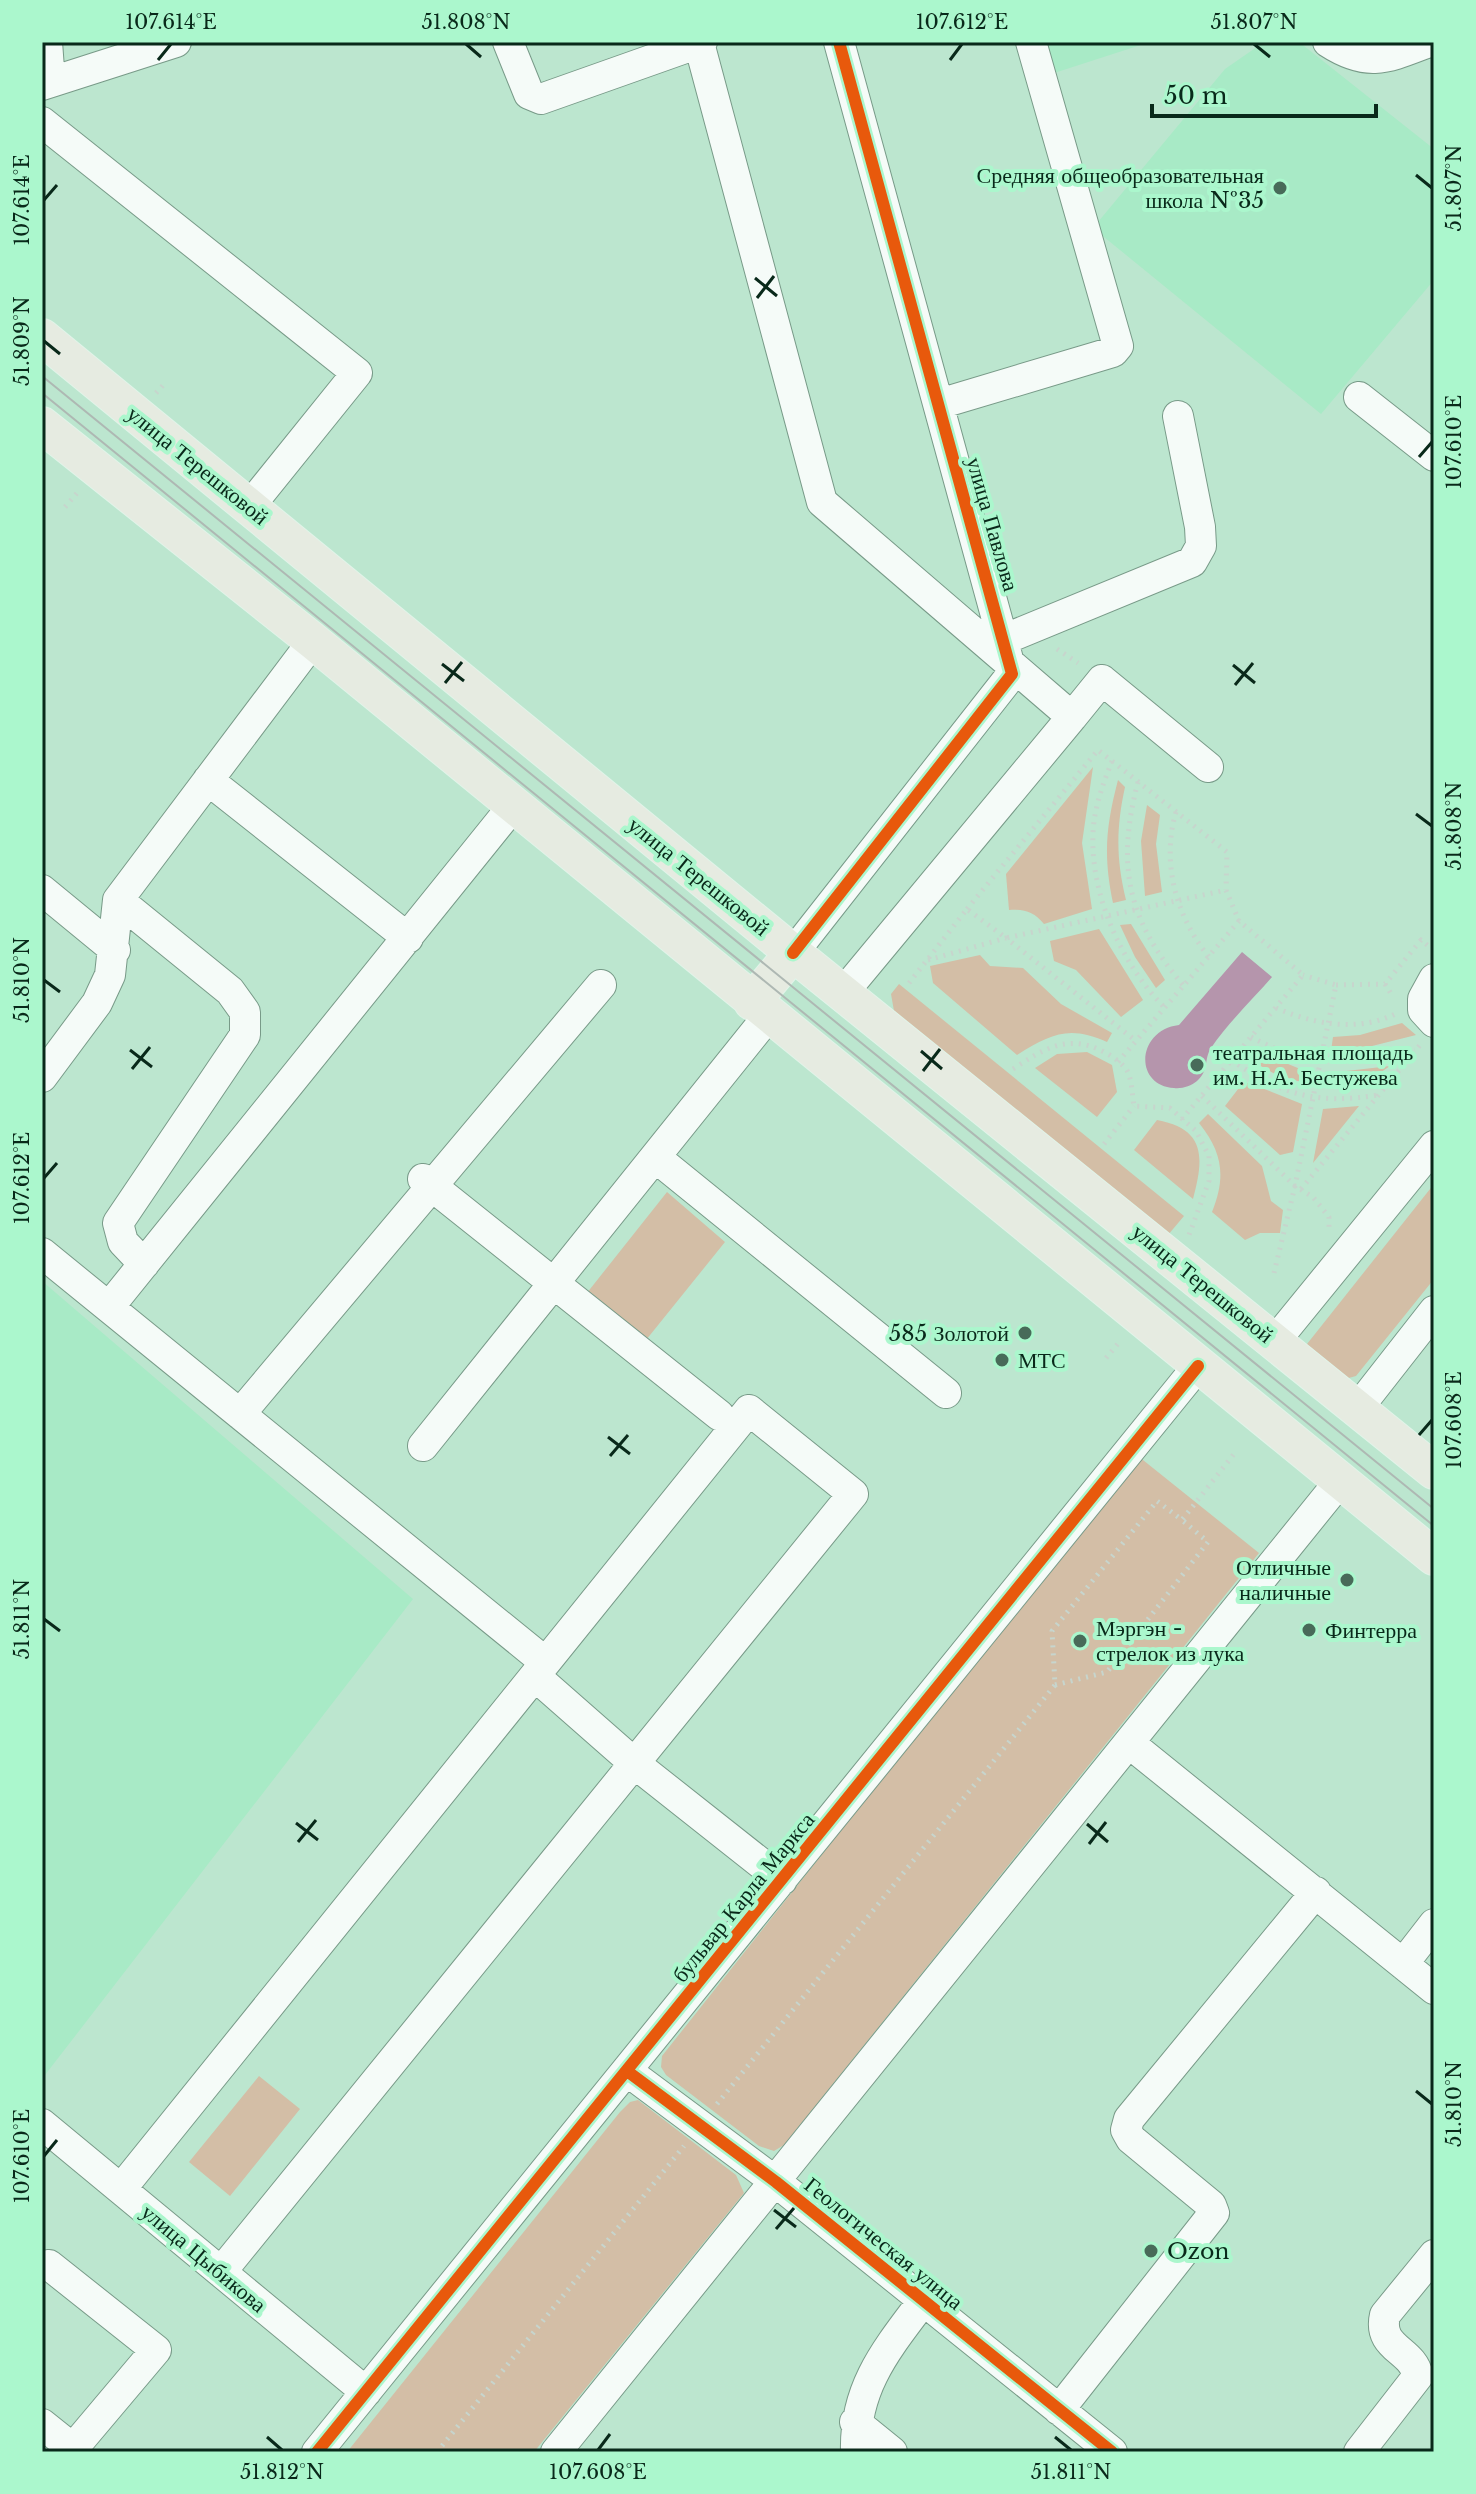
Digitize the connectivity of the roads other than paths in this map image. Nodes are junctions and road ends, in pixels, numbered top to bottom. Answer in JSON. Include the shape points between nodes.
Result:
{"nodes":[{"id":1,"x":47,"y":42,"type":"edge"},
{"id":2,"x":176,"y":42,"type":"edge"},
{"id":3,"x":508,"y":42,"type":"edge"},
{"id":4,"x":700,"y":42,"type":"edge"},
{"id":5,"x":839,"y":42,"type":"edge"},
{"id":6,"x":1031,"y":42,"type":"edge"},
{"id":7,"x":1328,"y":42,"type":"edge"},
{"id":8,"x":1429,"y":42,"type":"edge"},
{"id":9,"x":1389,"y":49,"type":"edge"},
{"id":10,"x":46,"y":84,"type":"edge"},
{"id":11,"x":42,"y":122,"type":"edge"},
{"id":12,"x":42,"y":337,"type":"edge"},
{"id":13,"x":1359,"y":397,"type":"dead end"},
{"id":14,"x":939,"y":404,"type":"junction"},
{"id":15,"x":1178,"y":416,"type":"dead end"},
{"id":16,"x":44,"y":430,"type":"edge"},
{"id":17,"x":1434,"y":456,"type":"edge"},
{"id":18,"x":249,"y":507,"type":"junction"},
{"id":19,"x":313,"y":641,"type":"junction"},
{"id":20,"x":1008,"y":652,"type":"junction"},
{"id":21,"x":1072,"y":717,"type":"junction"},
{"id":22,"x":1208,"y":767,"type":"dead end"},
{"id":23,"x":208,"y":780,"type":"junction"},
{"id":24,"x":513,"y":806,"type":"junction"},
{"id":25,"x":42,"y":890,"type":"edge"},
{"id":26,"x":118,"y":900,"type":"junction"},
{"id":27,"x":408,"y":938,"type":"junction"},
{"id":28,"x":115,"y":950,"type":"junction"},
{"id":29,"x":793,"y":953,"type":"junction"},
{"id":30,"x":1434,"y":979,"type":"edge"},
{"id":31,"x":601,"y":985,"type":"dead end"},
{"id":32,"x":843,"y":993,"type":"junction"},
{"id":33,"x":760,"y":1009,"type":"junction"},
{"id":34,"x":1429,"y":1031,"type":"edge"},
{"id":35,"x":42,"y":1077,"type":"edge"},
{"id":36,"x":1434,"y":1146,"type":"edge"},
{"id":37,"x":655,"y":1157,"type":"junction"},
{"id":38,"x":428,"y":1183,"type":"junction"},
{"id":39,"x":42,"y":1253,"type":"edge"},
{"id":40,"x":144,"y":1264,"type":"junction"},
{"id":41,"x":555,"y":1283,"type":"junction"},
{"id":42,"x":109,"y":1307,"type":"junction"},
{"id":43,"x":1434,"y":1311,"type":"edge"},
{"id":44,"x":1276,"y":1340,"type":"junction"},
{"id":45,"x":1198,"y":1366,"type":"junction"},
{"id":46,"x":946,"y":1393,"type":"dead end"},
{"id":47,"x":1358,"y":1408,"type":"junction"},
{"id":48,"x":240,"y":1414,"type":"junction"},
{"id":49,"x":719,"y":1415,"type":"dead end"},
{"id":50,"x":423,"y":1446,"type":"dead end"},
{"id":51,"x":1434,"y":1471,"type":"edge"},
{"id":52,"x":1340,"y":1481,"type":"junction"},
{"id":53,"x":1434,"y":1557,"type":"edge"},
{"id":54,"x":540,"y":1669,"type":"junction"},
{"id":55,"x":1129,"y":1743,"type":"junction"},
{"id":56,"x":634,"y":1763,"type":"junction"},
{"id":57,"x":782,"y":1880,"type":"junction"},
{"id":58,"x":1316,"y":1892,"type":"junction"},
{"id":59,"x":1434,"y":1924,"type":"edge"},
{"id":60,"x":1403,"y":1964,"type":"junction"},
{"id":61,"x":1434,"y":1989,"type":"edge"},
{"id":62,"x":627,"y":2071,"type":"junction"},
{"id":63,"x":42,"y":2124,"type":"edge"},
{"id":64,"x":776,"y":2182,"type":"junction"},
{"id":65,"x":121,"y":2189,"type":"junction"},
{"id":66,"x":1434,"y":2255,"type":"edge"},
{"id":67,"x":49,"y":2265,"type":"dead end"},
{"id":68,"x":221,"y":2272,"type":"junction"},
{"id":69,"x":923,"y":2301,"type":"junction"},
{"id":70,"x":366,"y":2392,"type":"junction"},
{"id":71,"x":1059,"y":2410,"type":"junction"},
{"id":72,"x":42,"y":2424,"type":"edge"},
{"id":73,"x":856,"y":2437,"type":"edge"},
{"id":74,"x":74,"y":2451,"type":"edge"},
{"id":75,"x":1363,"y":2451,"type":"edge"},
{"id":76,"x":317,"y":2452,"type":"edge"},
{"id":77,"x":556,"y":2452,"type":"edge"},
{"id":78,"x":892,"y":2452,"type":"edge"},
{"id":79,"x":1112,"y":2452,"type":"edge"}],
"edges":[{"from":1,"to":10,"type":"street"},
{"from":2,"to":10,"type":"street"},
{"from":3,"to":4,"type":"street","via":[[529,94],[541,99]]},
{"from":4,"to":20,"type":"street","via":[[822,502]]},
{"from":5,"to":14,"type":"street","name":"улица Павлова"},
{"from":6,"to":14,"type":"street","via":[[1118,346],[1113,352]]},
{"from":7,"to":9,"type":"street","via":[[1353,58]]},
{"from":8,"to":9,"type":"street"},
{"from":11,"to":18,"type":"street","via":[[357,373]]},
{"from":12,"to":18,"type":"main road","name":"улица Терешковой"},
{"from":13,"to":17,"type":"street"},
{"from":14,"to":20,"type":"street","name":"улица Павлова"},
{"from":15,"to":20,"type":"street","via":[[1200,527],[1201,546],[1192,562]]},
{"from":16,"to":19,"type":"main road"},
{"from":18,"to":29,"type":"main road","name":"улица Терешковой"},
{"from":19,"to":23,"type":"street"},
{"from":19,"to":24,"type":"main road"},
{"from":20,"to":21,"type":"street"},
{"from":20,"to":29,"type":"street","via":[[1009,682]]},
{"from":21,"to":22,"type":"street","via":[[1102,680]]},
{"from":21,"to":32,"type":"street"},
{"from":23,"to":26,"type":"street"},
{"from":23,"to":27,"type":"street"},
{"from":24,"to":27,"type":"street"},
{"from":24,"to":33,"type":"main road"},
{"from":25,"to":28,"type":"street"},
{"from":26,"to":28,"type":"street"},
{"from":26,"to":40,"type":"street","via":[[230,991],[245,1012],[245,1035],[118,1223],[123,1242]]},
{"from":27,"to":40,"type":"street"},
{"from":28,"to":35,"type":"street","via":[[97,1003]]},
{"from":29,"to":32,"type":"main road","name":"улица Терешковой"},
{"from":29,"to":33,"type":"main road"},
{"from":30,"to":34,"type":"street","via":[[1423,999]]},
{"from":31,"to":38,"type":"street"},
{"from":32,"to":44,"type":"main road","name":"улица Терешковой"},
{"from":33,"to":37,"type":"street"},
{"from":33,"to":45,"type":"main road"},
{"from":36,"to":44,"type":"street"},
{"from":37,"to":41,"type":"street"},
{"from":37,"to":46,"type":"street"},
{"from":38,"to":41,"type":"street"},
{"from":38,"to":48,"type":"street"},
{"from":39,"to":42,"type":"street"},
{"from":40,"to":42,"type":"street"},
{"from":41,"to":49,"type":"street"},
{"from":41,"to":50,"type":"street"},
{"from":42,"to":48,"type":"street"},
{"from":43,"to":47,"type":"street"},
{"from":44,"to":47,"type":"main road","name":"улица Терешковой"},
{"from":45,"to":52,"type":"main road"},
{"from":45,"to":57,"type":"street","name":"бульвар Карла Маркса"},
{"from":47,"to":51,"type":"main road","name":"улица Терешковой"},
{"from":48,"to":54,"type":"street"},
{"from":52,"to":53,"type":"main road"},
{"from":52,"to":55,"type":"street"},
{"from":54,"to":56,"type":"street"},
{"from":54,"to":56,"type":"street","via":[[749,1410],[853,1494]]},
{"from":54,"to":65,"type":"street"},
{"from":55,"to":58,"type":"street"},
{"from":55,"to":64,"type":"street"},
{"from":56,"to":57,"type":"street"},
{"from":56,"to":68,"type":"street"},
{"from":57,"to":62,"type":"street","name":"бульвар Карла Маркса"},
{"from":58,"to":60,"type":"street"},
{"from":58,"to":71,"type":"street","via":[[1129,2119],[1126,2130],[1131,2139],[1214,2213]]},
{"from":59,"to":60,"type":"street"},
{"from":60,"to":61,"type":"street"},
{"from":62,"to":64,"type":"street","name":"Геологическая улица"},
{"from":62,"to":70,"type":"street","name":"бульвар Карла Маркса"},
{"from":63,"to":65,"type":"street","name":"улица Цыбикова"},
{"from":64,"to":69,"type":"street","name":"Геологическая улица"},
{"from":64,"to":77,"type":"street"},
{"from":65,"to":68,"type":"street","name":"улица Цыбикова"},
{"from":66,"to":75,"type":"street","via":[[1385,2315],[1382,2328],[1418,2376]]},
{"from":67,"to":74,"type":"street","via":[[156,2350]]},
{"from":68,"to":70,"type":"street","name":"улица Цыбикова"},
{"from":69,"to":71,"type":"street","name":"Геологическая улица"},
{"from":69,"to":73,"type":"street","via":[[867,2384]]},
{"from":70,"to":76,"type":"street","name":"бульвар Карла Маркса"},
{"from":71,"to":79,"type":"street","name":"Геологическая улица"},
{"from":72,"to":74,"type":"street"},
{"from":73,"to":78,"type":"street"}]}
